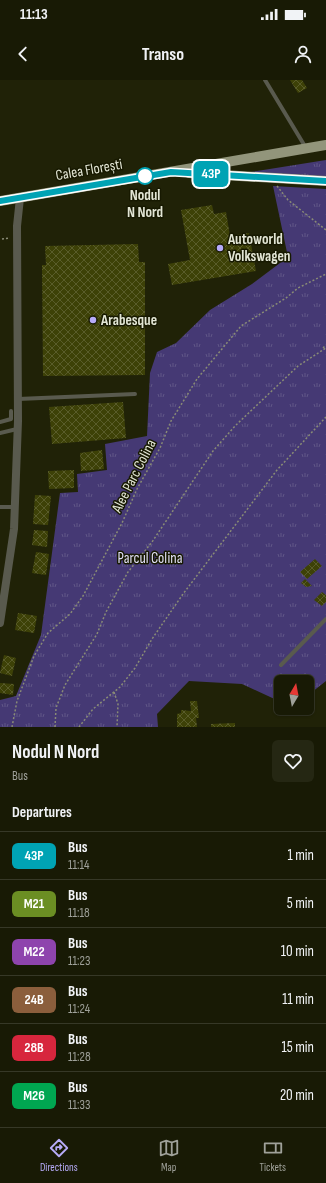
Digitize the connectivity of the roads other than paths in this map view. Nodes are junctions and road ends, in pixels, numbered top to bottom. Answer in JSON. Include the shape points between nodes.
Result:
{"nodes":[{"id":1,"x":265,"y":80,"type":"edge"},
{"id":2,"x":326,"y":145,"type":"edge"},
{"id":3,"x":306,"y":148,"type":"junction"},
{"id":4,"x":171,"y":172,"type":"junction"},
{"id":5,"x":326,"y":181,"type":"edge"},
{"id":6,"x":20,"y":198,"type":"junction"},
{"id":7,"x":0,"y":201,"type":"edge"},
{"id":8,"x":135,"y":394,"type":"dead end"},
{"id":9,"x":17,"y":399,"type":"junction"},
{"id":10,"x":11,"y":411,"type":"dead end"},
{"id":11,"x":0,"y":422,"type":"edge"},
{"id":12,"x":17,"y":429,"type":"junction"},
{"id":13,"x":0,"y":433,"type":"edge"},
{"id":14,"x":0,"y":507,"type":"edge"},
{"id":15,"x":15,"y":507,"type":"junction"},
{"id":16,"x":326,"y":619,"type":"edge"},
{"id":17,"x":0,"y":623,"type":"edge"},
{"id":18,"x":282,"y":665,"type":"dead end"}],
"edges":[{"from":1,"to":3,"type":"lane"},
{"from":2,"to":3,"type":"main road","name":"Calea Florești"},
{"from":3,"to":4,"type":"main road","name":"Calea Florești"},
{"from":4,"to":5,"type":"main road"},
{"from":4,"to":6,"type":"main road","name":"Calea Florești"},
{"from":6,"to":7,"type":"main road","name":"Calea Florești"},
{"from":6,"to":9,"type":"street","via":[[17,226]]},
{"from":8,"to":9,"type":"lane"},
{"from":9,"to":12,"type":"street"},
{"from":10,"to":11,"type":"lane","via":[[11,418]]},
{"from":12,"to":13,"type":"lane"},
{"from":12,"to":15,"type":"street"},
{"from":14,"to":15,"type":"lane"},
{"from":15,"to":17,"type":"street"},
{"from":16,"to":18,"type":"lane"}]}
